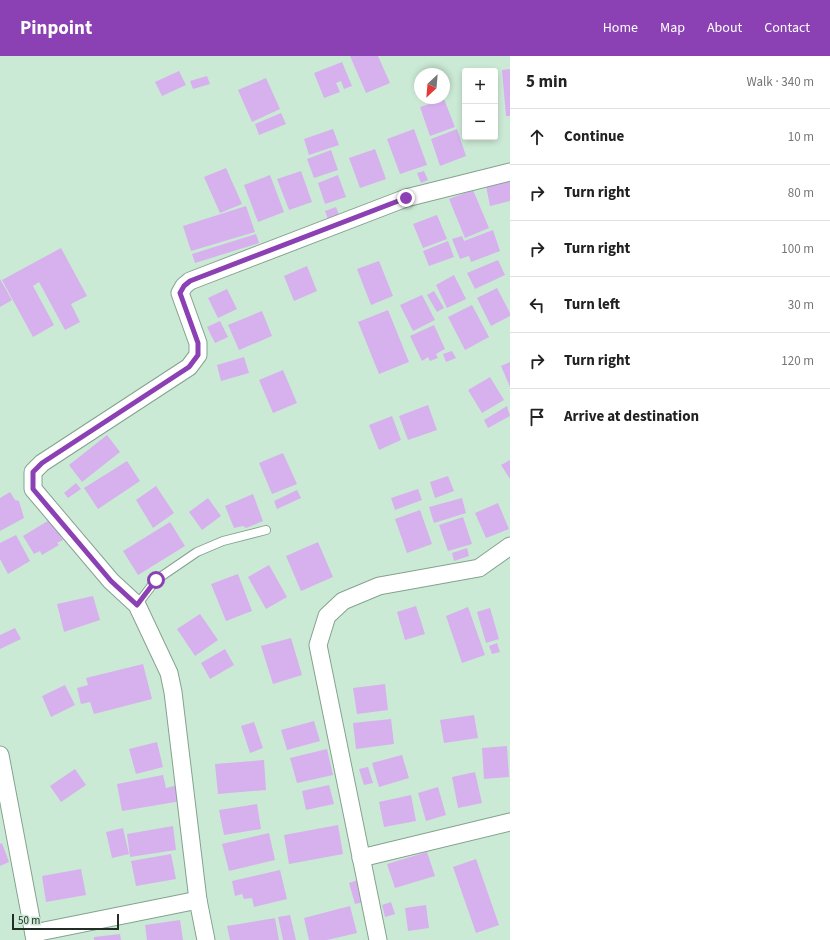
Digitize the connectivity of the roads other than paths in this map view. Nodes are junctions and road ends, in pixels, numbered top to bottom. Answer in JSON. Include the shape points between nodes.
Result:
{"nodes":[{"id":1,"x":510,"y":172,"type":"edge"},
{"id":2,"x":266,"y":530,"type":"dead end"},
{"id":3,"x":510,"y":546,"type":"edge"},
{"id":4,"x":137,"y":605,"type":"junction"},
{"id":5,"x":0,"y":755,"type":"edge"},
{"id":6,"x":510,"y":822,"type":"edge"},
{"id":7,"x":361,"y":858,"type":"junction"},
{"id":8,"x":198,"y":900,"type":"junction"},
{"id":9,"x":35,"y":938,"type":"edge"},
{"id":10,"x":206,"y":940,"type":"edge"},
{"id":11,"x":378,"y":940,"type":"edge"}],
"edges":[{"from":1,"to":4,"type":"street","via":[[406,198],[190,281],[184,286],[180,293],[198,343],[198,355],[189,367],[42,463],[33,472],[33,489],[111,581]]},
{"from":2,"to":4,"type":"lane","via":[[223,541],[197,552],[156,580]]},
{"from":3,"to":7,"type":"street","via":[[480,568],[379,586],[343,601],[326,616],[318,645]]},
{"from":4,"to":8,"type":"street","via":[[169,673],[173,692]]},
{"from":5,"to":9,"type":"street"},
{"from":6,"to":7,"type":"street"},
{"from":7,"to":11,"type":"street"},
{"from":8,"to":9,"type":"street"},
{"from":8,"to":10,"type":"street"}]}
